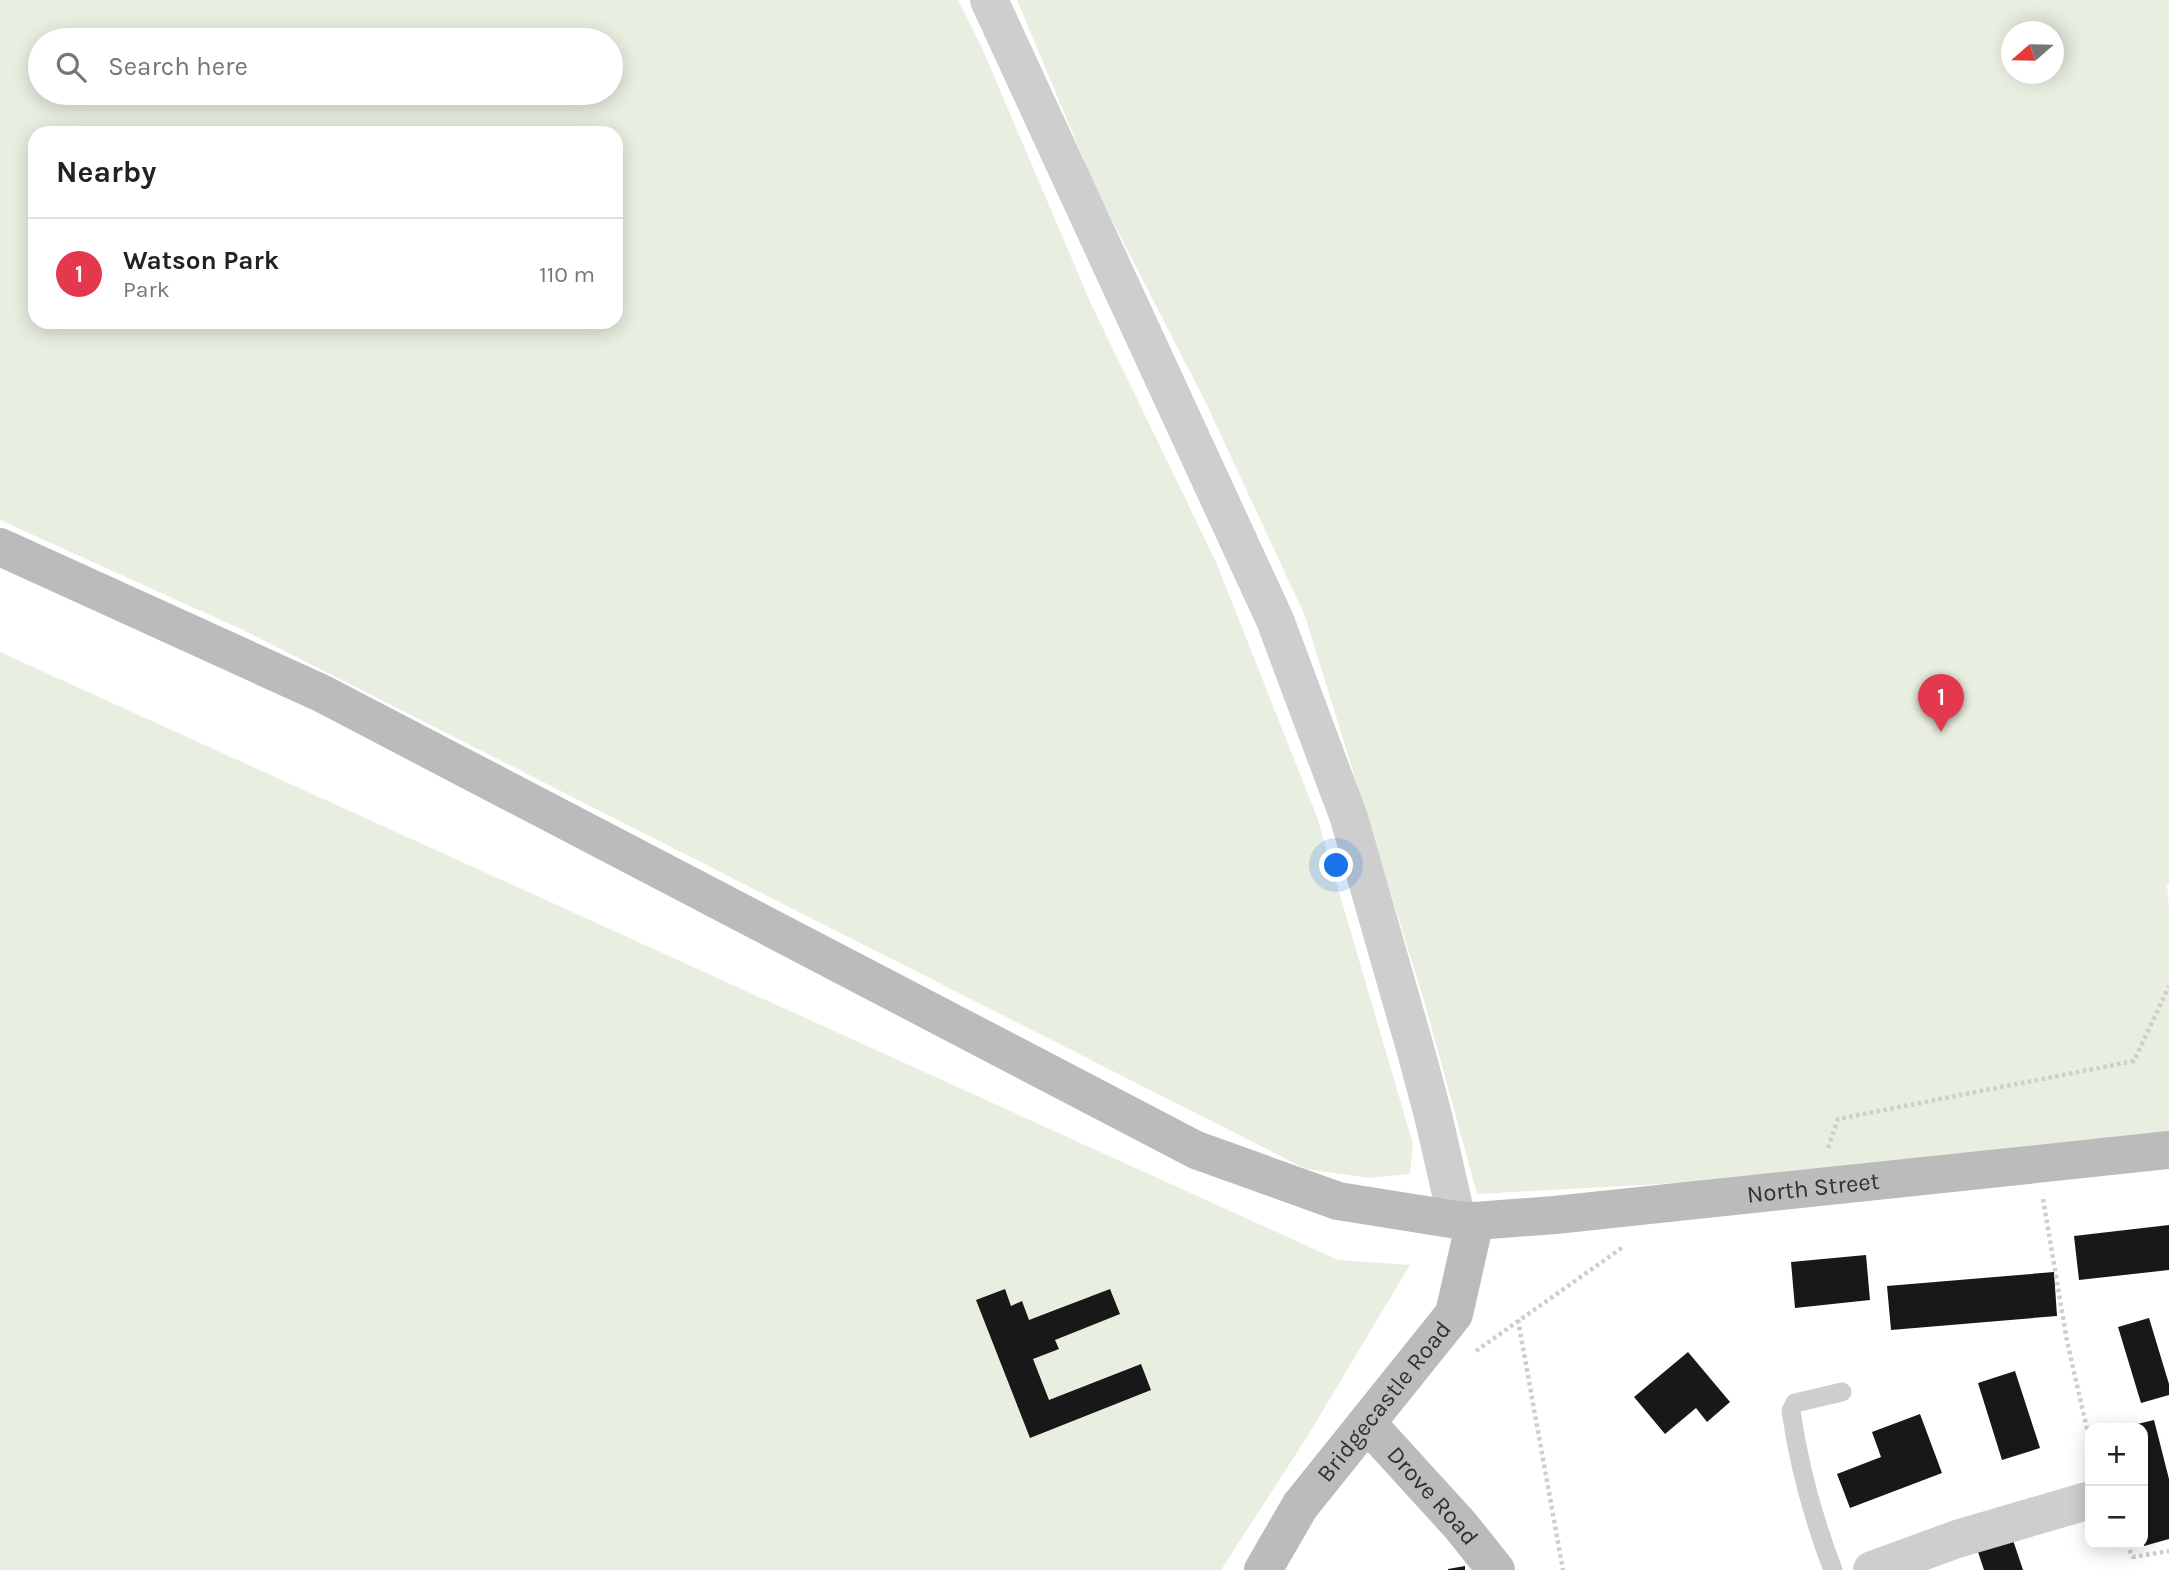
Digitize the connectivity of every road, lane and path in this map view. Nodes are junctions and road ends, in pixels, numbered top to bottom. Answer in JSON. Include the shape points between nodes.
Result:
{"nodes":[{"id":1,"x":989,"y":0,"type":"edge"},
{"id":2,"x":0,"y":547,"type":"edge"},
{"id":3,"x":2169,"y":986,"type":"edge"},
{"id":4,"x":2169,"y":1150,"type":"edge"},
{"id":5,"x":2038,"y":1164,"type":"junction"},
{"id":6,"x":1814,"y":1187,"type":"junction"},
{"id":7,"x":1660,"y":1204,"type":"junction"},
{"id":8,"x":1466,"y":1221,"type":"junction"},
{"id":9,"x":1518,"y":1320,"type":"junction"},
{"id":10,"x":1465,"y":1358,"type":"dead end"},
{"id":11,"x":1842,"y":1392,"type":"dead end"},
{"id":12,"x":1367,"y":1423,"type":"junction"},
{"id":13,"x":2086,"y":1423,"type":"edge"},
{"id":14,"x":2085,"y":1501,"type":"edge"},
{"id":15,"x":2129,"y":1549,"type":"edge"},
{"id":16,"x":2169,"y":1552,"type":"edge"},
{"id":17,"x":1263,"y":1570,"type":"edge"},
{"id":18,"x":1496,"y":1570,"type":"edge"},
{"id":19,"x":1563,"y":1570,"type":"edge"},
{"id":20,"x":1833,"y":1570,"type":"edge"},
{"id":21,"x":1872,"y":1570,"type":"edge"}],
"edges":[{"from":1,"to":8,"type":"street","via":[[1275,620],[1349,818]]},
{"from":2,"to":8,"type":"main road","name":"North Street","via":[[321,693],[1196,1150],[1338,1201]]},
{"from":3,"to":6,"type":"path","via":[[2134,1061],[1838,1119]]},
{"from":4,"to":5,"type":"main road","name":"North Street"},
{"from":5,"to":6,"type":"main road","name":"North Street"},
{"from":5,"to":13,"type":"path","via":[[2067,1341]]},
{"from":6,"to":7,"type":"main road","name":"North Street"},
{"from":7,"to":8,"type":"main road","name":"North Street"},
{"from":7,"to":9,"type":"path","via":[[1633,1240]]},
{"from":8,"to":12,"type":"main road","name":"Bridgecastle Road","via":[[1454,1314]]},
{"from":9,"to":10,"type":"path"},
{"from":9,"to":19,"type":"path"},
{"from":11,"to":20,"type":"lane","via":[[1795,1403],[1791,1411],[1801,1473]]},
{"from":12,"to":17,"type":"main road","name":"Bridgecastle Road","via":[[1300,1506]]},
{"from":12,"to":18,"type":"main road","name":"Drove Road"},
{"from":14,"to":21,"type":"street"},
{"from":15,"to":16,"type":"path","via":[[2133,1557]]}]}
